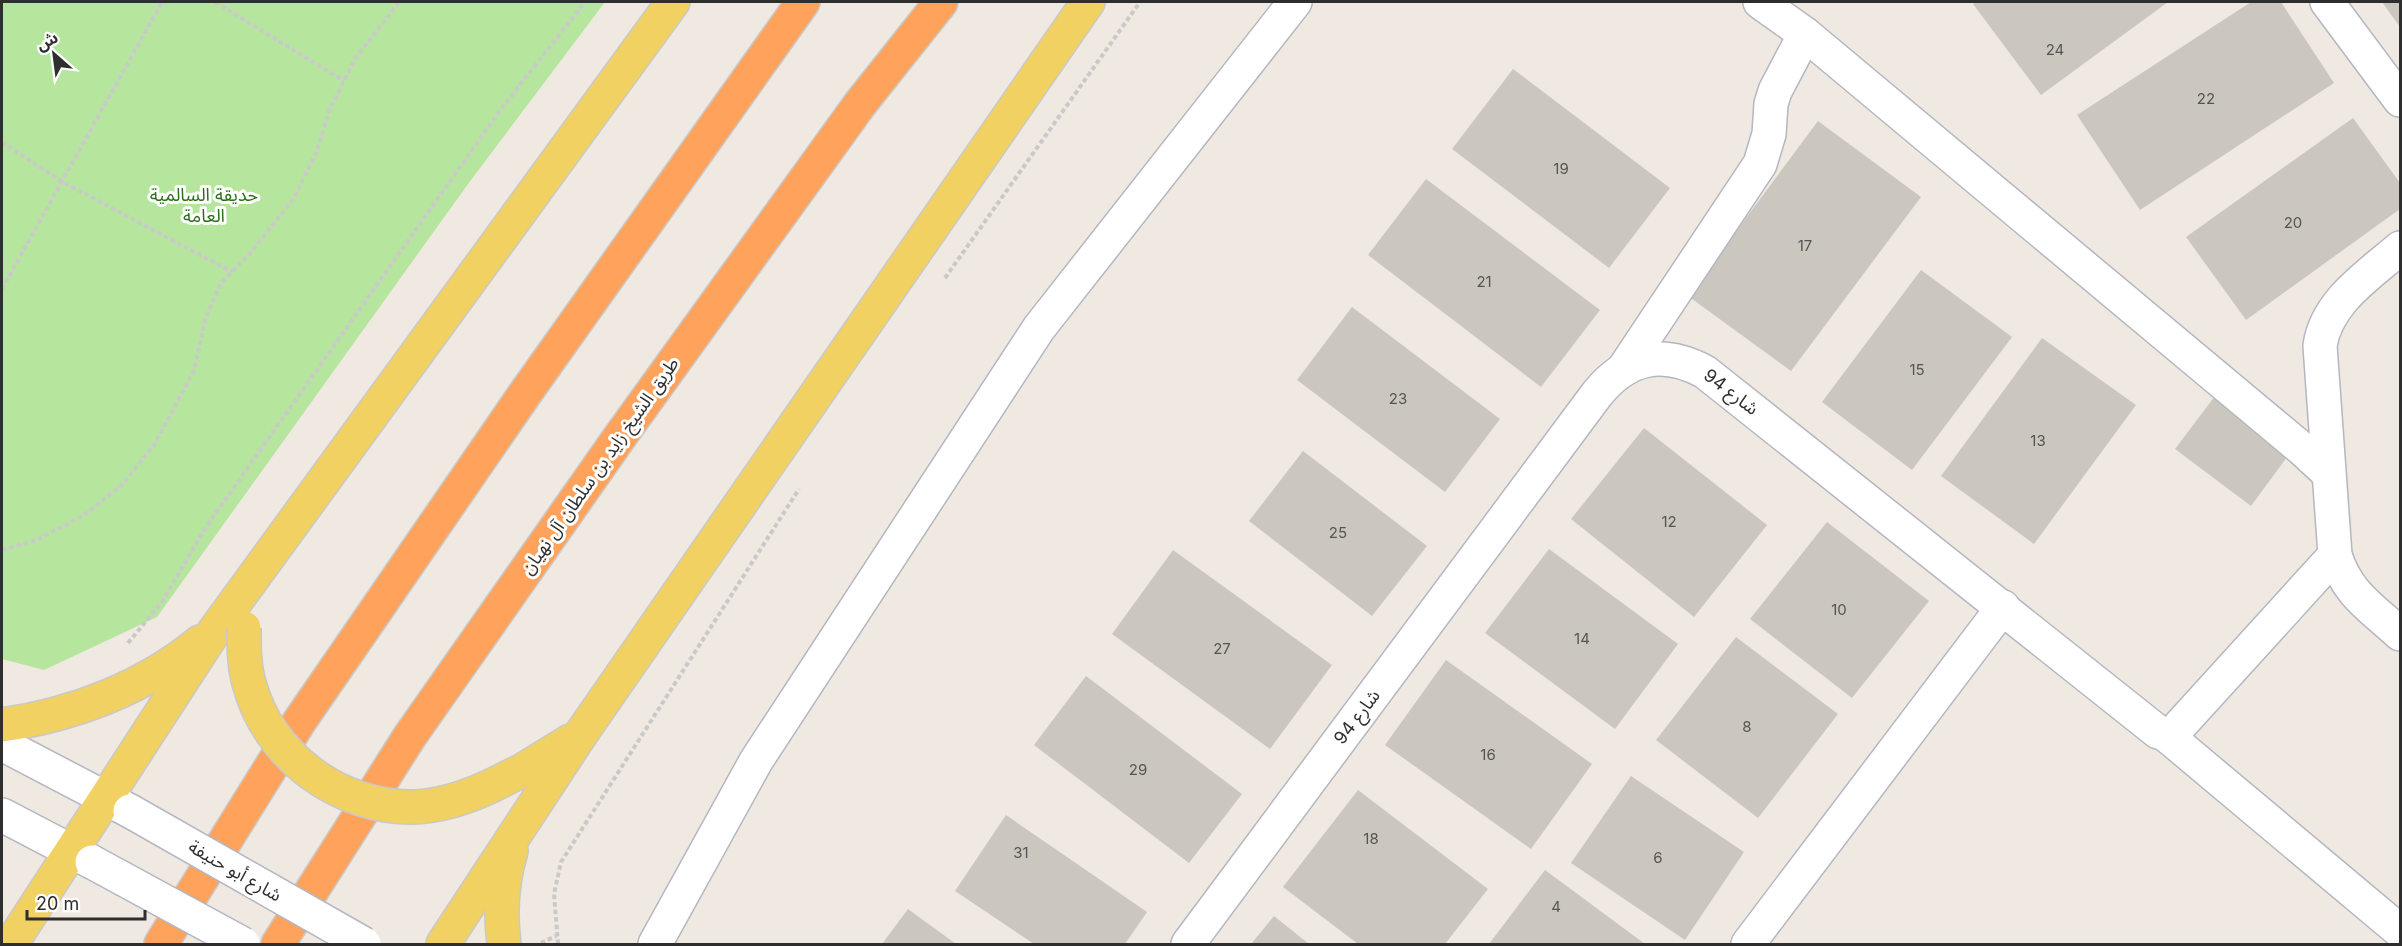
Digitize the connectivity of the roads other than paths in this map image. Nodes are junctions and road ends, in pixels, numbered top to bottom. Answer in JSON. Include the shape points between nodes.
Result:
{"nodes":[{"id":1,"x":673,"y":2,"type":"edge"},
{"id":2,"x":803,"y":2,"type":"edge"},
{"id":3,"x":941,"y":2,"type":"edge"},
{"id":4,"x":1088,"y":2,"type":"edge"},
{"id":5,"x":1295,"y":2,"type":"edge"},
{"id":6,"x":1761,"y":2,"type":"edge"},
{"id":7,"x":2327,"y":2,"type":"edge"},
{"id":8,"x":1805,"y":34,"type":"junction"},
{"id":9,"x":2400,"y":99,"type":"edge"},
{"id":10,"x":2400,"y":248,"type":"edge"},
{"id":11,"x":1625,"y":368,"type":"junction"},
{"id":12,"x":2328,"y":473,"type":"junction"},
{"id":13,"x":2335,"y":555,"type":"junction"},
{"id":14,"x":2003,"y":607,"type":"junction"},
{"id":15,"x":230,"y":629,"type":"junction"},
{"id":16,"x":2400,"y":634,"type":"edge"},
{"id":17,"x":2,"y":725,"type":"edge"},
{"id":18,"x":581,"y":734,"type":"junction"},
{"id":19,"x":2165,"y":734,"type":"junction"},
{"id":20,"x":2,"y":744,"type":"edge"},
{"id":21,"x":118,"y":805,"type":"junction"},
{"id":22,"x":2,"y":815,"type":"edge"},
{"id":23,"x":518,"y":829,"type":"junction"},
{"id":24,"x":81,"y":857,"type":"junction"},
{"id":25,"x":2400,"y":931,"type":"edge"},
{"id":26,"x":11,"y":945,"type":"edge"},
{"id":27,"x":161,"y":945,"type":"edge"},
{"id":28,"x":243,"y":945,"type":"edge"},
{"id":29,"x":278,"y":945,"type":"edge"},
{"id":30,"x":364,"y":945,"type":"edge"},
{"id":31,"x":443,"y":945,"type":"edge"},
{"id":32,"x":504,"y":945,"type":"edge"},
{"id":33,"x":655,"y":945,"type":"edge"},
{"id":34,"x":1188,"y":945,"type":"edge"},
{"id":35,"x":1748,"y":945,"type":"edge"}],
"edges":[{"from":1,"to":15,"type":"main road","via":[[254,575]]},
{"from":2,"to":27,"type":"highway","via":[[524,394],[305,712]]},
{"from":3,"to":29,"type":"highway","name":"طريق الشيخ زايد بن سلطان آل نهيان","via":[[860,104],[585,486],[410,736]]},
{"from":4,"to":18,"type":"main road"},
{"from":5,"to":33,"type":"street","via":[[1039,328],[756,761]]},
{"from":6,"to":8,"type":"street"},
{"from":7,"to":9,"type":"street"},
{"from":8,"to":11,"type":"street","via":[[1775,91],[1760,164]]},
{"from":8,"to":12,"type":"street"},
{"from":10,"to":12,"type":"street","via":[[2350,291],[2329,315],[2322,331]]},
{"from":11,"to":14,"type":"street","name":"شارع 94","via":[[1645,360],[1666,358],[1705,372]]},
{"from":11,"to":34,"type":"street","name":"شارع 94","via":[[1597,394]]},
{"from":12,"to":13,"type":"street"},
{"from":13,"to":16,"type":"street","via":[[2346,582]]},
{"from":13,"to":19,"type":"street","via":[[2174,732]]},
{"from":14,"to":19,"type":"street","name":"شارع 94","via":[[2151,727]]},
{"from":14,"to":35,"type":"street"},
{"from":15,"to":17,"type":"main road","via":[[125,688],[54,715]]},
{"from":15,"to":18,"type":"main road","bridge":true,"via":[[244,656],[258,710],[272,734],[310,774],[359,799],[414,807],[468,797]]},
{"from":15,"to":21,"type":"main road"},
{"from":18,"to":23,"type":"main road"},
{"from":19,"to":25,"type":"street","name":"شارع 94"},
{"from":20,"to":21,"type":"street","name":"شارع أبو حنيفة"},
{"from":21,"to":24,"type":"main road"},
{"from":21,"to":30,"type":"street","name":"شارع أبو حنيفة","bridge":true},
{"from":22,"to":24,"type":"street"},
{"from":23,"to":31,"type":"main road"},
{"from":23,"to":32,"type":"main road","via":[[504,882]]},
{"from":24,"to":26,"type":"main road"},
{"from":24,"to":28,"type":"street","bridge":true}]}
